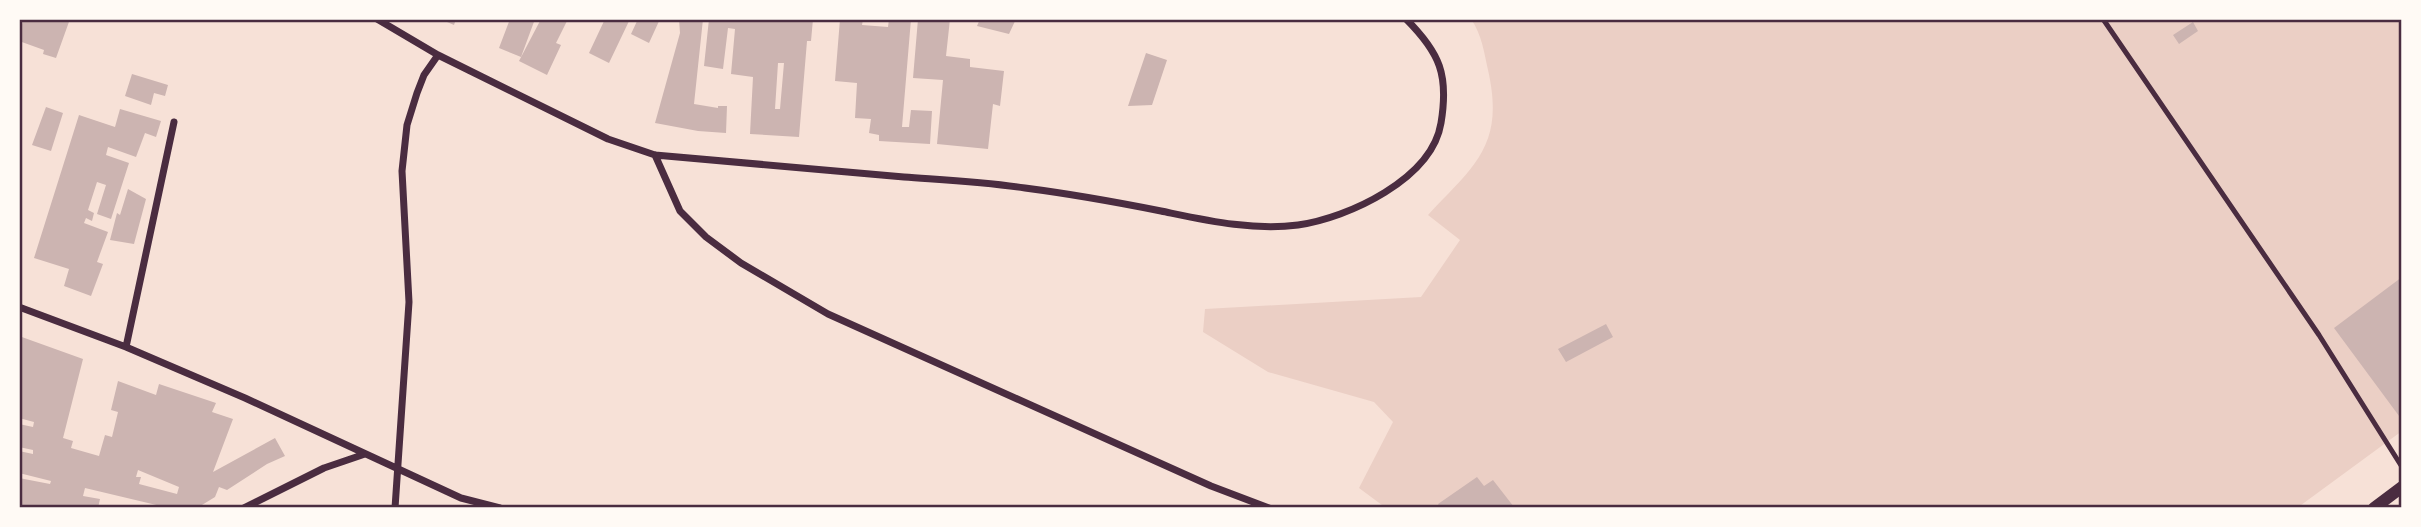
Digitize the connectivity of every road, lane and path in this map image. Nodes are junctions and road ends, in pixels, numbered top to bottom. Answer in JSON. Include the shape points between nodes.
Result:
{"nodes":[{"id":1,"x":377,"y":19,"type":"edge"},
{"id":2,"x":1406,"y":19,"type":"edge"},
{"id":3,"x":2103,"y":19,"type":"edge"},
{"id":4,"x":438,"y":55,"type":"junction"},
{"id":5,"x":174,"y":122,"type":"dead end"},
{"id":6,"x":655,"y":155,"type":"junction"},
{"id":7,"x":19,"y":307,"type":"edge"},
{"id":8,"x":126,"y":347,"type":"junction"},
{"id":9,"x":365,"y":454,"type":"junction"},
{"id":10,"x":2402,"y":467,"type":"edge"},
{"id":11,"x":397,"y":468,"type":"junction"},
{"id":12,"x":2402,"y":487,"type":"edge"},
{"id":13,"x":244,"y":508,"type":"edge"},
{"id":14,"x":395,"y":508,"type":"edge"},
{"id":15,"x":500,"y":508,"type":"edge"},
{"id":16,"x":1269,"y":508,"type":"edge"},
{"id":17,"x":2374,"y":508,"type":"edge"}],
"edges":[{"from":1,"to":4,"type":"street"},
{"from":2,"to":6,"type":"street","via":[[1427,40],[1443,72],[1440,134],[1425,159],[1400,183],[1343,212],[1299,225],[1213,221],[1024,187]]},
{"from":3,"to":10,"type":"lane","via":[[2312,325]]},
{"from":4,"to":6,"type":"street","via":[[608,139]]},
{"from":4,"to":11,"type":"street","via":[[416,93],[402,171],[409,302]]},
{"from":5,"to":8,"type":"street"},
{"from":6,"to":16,"type":"street","via":[[680,211],[706,237],[740,263],[828,314]]},
{"from":7,"to":8,"type":"street"},
{"from":8,"to":9,"type":"street"},
{"from":9,"to":11,"type":"street"},
{"from":9,"to":13,"type":"street","via":[[324,468]]},
{"from":11,"to":14,"type":"street"},
{"from":11,"to":15,"type":"street","via":[[461,498]]},
{"from":12,"to":17,"type":"street"}]}
